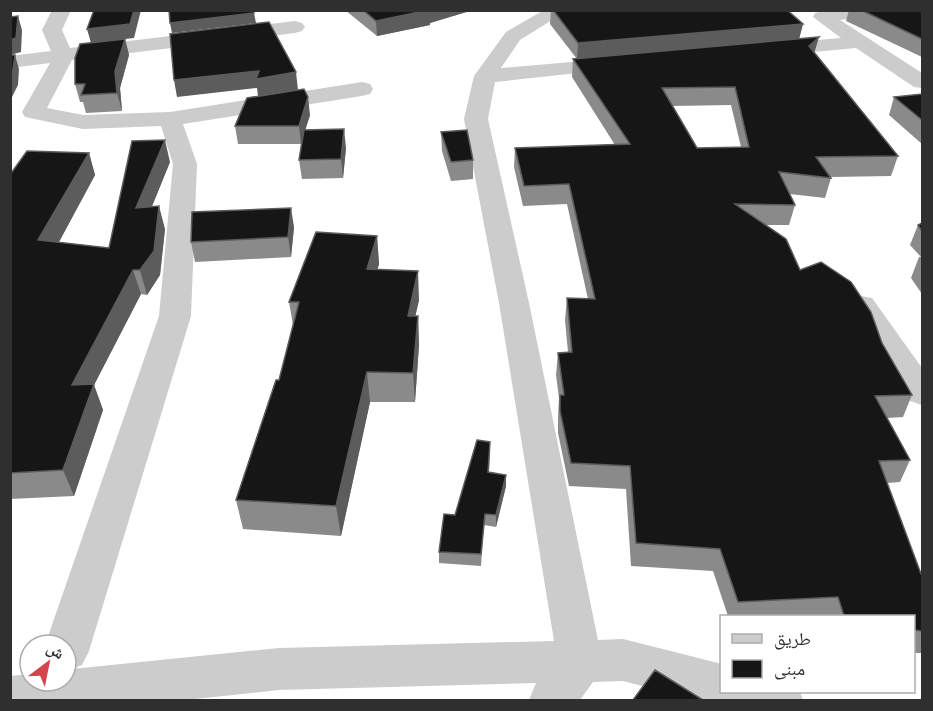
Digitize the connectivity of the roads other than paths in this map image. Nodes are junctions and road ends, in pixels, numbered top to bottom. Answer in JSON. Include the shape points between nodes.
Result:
{"nodes":[{"id":1,"x":62,"y":10,"type":"edge"},
{"id":2,"x":559,"y":10,"type":"edge"},
{"id":3,"x":873,"y":10,"type":"edge"},
{"id":4,"x":295,"y":27,"type":"dead end"},
{"id":5,"x":859,"y":42,"type":"junction"},
{"id":6,"x":754,"y":52,"type":"edge"},
{"id":7,"x":64,"y":57,"type":"junction"},
{"id":8,"x":10,"y":62,"type":"edge"},
{"id":9,"x":637,"y":62,"type":"edge"},
{"id":10,"x":922,"y":66,"type":"edge"},
{"id":11,"x":898,"y":68,"type":"junction"},
{"id":12,"x":485,"y":76,"type":"junction"},
{"id":13,"x":922,"y":82,"type":"edge"},
{"id":14,"x":362,"y":89,"type":"dead end"},
{"id":15,"x":170,"y":119,"type":"junction"},
{"id":16,"x":861,"y":305,"type":"edge"},
{"id":17,"x":922,"y":393,"type":"edge"},
{"id":18,"x":72,"y":633,"type":"edge"},
{"id":19,"x":580,"y":662,"type":"junction"},
{"id":20,"x":720,"y":685,"type":"edge"},
{"id":21,"x":78,"y":688,"type":"edge"},
{"id":22,"x":749,"y":693,"type":"edge"},
{"id":23,"x":552,"y":700,"type":"edge"},
{"id":24,"x":780,"y":700,"type":"edge"}],
"edges":[{"from":1,"to":7,"type":"street","via":[[52,30]]},
{"from":2,"to":12,"type":"street","via":[[513,36]]},
{"from":3,"to":5,"type":"street","via":[[822,17]]},
{"from":4,"to":7,"type":"street"},
{"from":5,"to":6,"type":"street"},
{"from":5,"to":11,"type":"street"},
{"from":7,"to":8,"type":"street"},
{"from":7,"to":15,"type":"street","via":[[33,112],[83,122]]},
{"from":9,"to":12,"type":"street"},
{"from":10,"to":11,"type":"street"},
{"from":11,"to":13,"type":"street"},
{"from":12,"to":19,"type":"street","via":[[476,119]]},
{"from":14,"to":15,"type":"street"},
{"from":15,"to":18,"type":"street","via":[[184,164],[175,316]]},
{"from":16,"to":17,"type":"street"},
{"from":19,"to":20,"type":"street","via":[[623,660]]},
{"from":19,"to":21,"type":"street","via":[[279,669]]},
{"from":19,"to":23,"type":"street"},
{"from":22,"to":24,"type":"street"}]}
